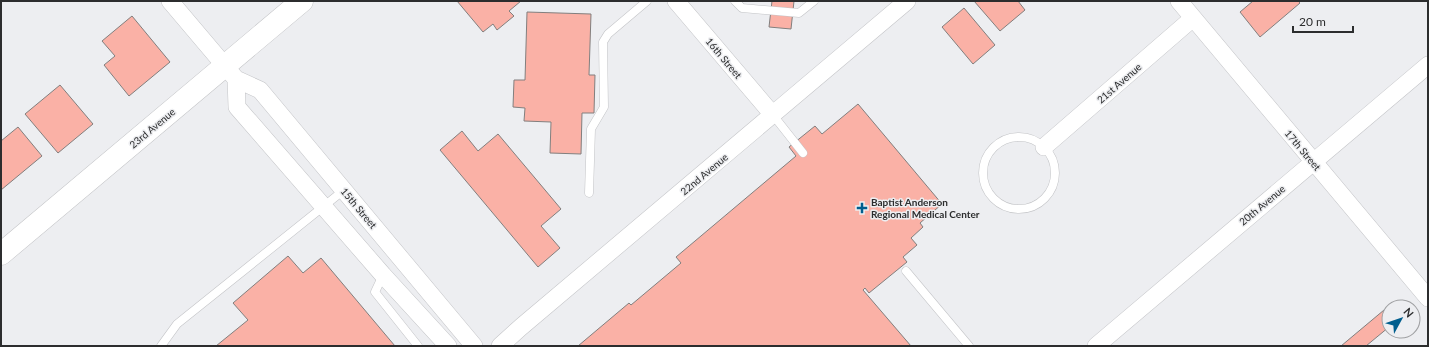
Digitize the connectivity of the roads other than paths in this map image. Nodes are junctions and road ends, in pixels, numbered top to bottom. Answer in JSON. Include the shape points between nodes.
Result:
{"nodes":[{"id":1,"x":170,"y":1,"type":"edge"},
{"id":2,"x":302,"y":1,"type":"edge"},
{"id":3,"x":647,"y":1,"type":"edge"},
{"id":4,"x":676,"y":1,"type":"edge"},
{"id":5,"x":735,"y":1,"type":"edge"},
{"id":6,"x":814,"y":1,"type":"edge"},
{"id":7,"x":907,"y":1,"type":"edge"},
{"id":8,"x":1179,"y":1,"type":"edge"},
{"id":9,"x":1193,"y":18,"type":"junction"},
{"id":10,"x":1428,"y":65,"type":"edge"},
{"id":11,"x":230,"y":73,"type":"junction"},
{"id":12,"x":773,"y":115,"type":"junction"},
{"id":13,"x":1044,"y":148,"type":"junction"},
{"id":14,"x":803,"y":153,"type":"dead end"},
{"id":15,"x":1313,"y":162,"type":"junction"},
{"id":16,"x":344,"y":190,"type":"junction"},
{"id":17,"x":589,"y":193,"type":"dead end"},
{"id":18,"x":323,"y":206,"type":"junction"},
{"id":19,"x":1,"y":254,"type":"edge"},
{"id":20,"x":906,"y":271,"type":"dead end"},
{"id":21,"x":383,"y":275,"type":"junction"},
{"id":22,"x":1428,"y":298,"type":"edge"},
{"id":23,"x":161,"y":346,"type":"edge"},
{"id":24,"x":418,"y":346,"type":"edge"},
{"id":25,"x":448,"y":346,"type":"edge"},
{"id":26,"x":474,"y":346,"type":"edge"},
{"id":27,"x":500,"y":346,"type":"edge"},
{"id":28,"x":969,"y":346,"type":"edge"},
{"id":29,"x":1096,"y":346,"type":"edge"}],
"edges":[{"from":1,"to":11,"type":"street","name":"15th Street"},
{"from":2,"to":11,"type":"main road","name":"23rd Avenue"},
{"from":3,"to":17,"type":"lane","via":[[608,34],[603,42],[604,107],[591,129]]},
{"from":4,"to":12,"type":"street","name":"16th Street"},
{"from":5,"to":6,"type":"lane","via":[[742,8],[799,14]]},
{"from":7,"to":12,"type":"street","name":"22nd Avenue"},
{"from":8,"to":9,"type":"street","name":"17th Street"},
{"from":9,"to":13,"type":"street","name":"21st Avenue"},
{"from":9,"to":15,"type":"street","name":"17th Street"},
{"from":10,"to":15,"type":"street","name":"20th Avenue"},
{"from":11,"to":16,"type":"street","name":"15th Street","via":[[260,90]]},
{"from":11,"to":18,"type":"street","via":[[237,107]]},
{"from":11,"to":19,"type":"main road","name":"23rd Avenue"},
{"from":12,"to":14,"type":"lane"},
{"from":12,"to":27,"type":"street","name":"22nd Avenue"},
{"from":13,"to":13,"type":"lane","via":[[1036,141],[1017,137],[999,143],[992,149],[984,162],[982,177],[985,187],[997,203],[1016,210],[1027,209],[1046,198],[1052,188],[1055,172],[1051,156]]},
{"from":15,"to":22,"type":"street","name":"17th Street"},
{"from":15,"to":29,"type":"street","name":"20th Avenue"},
{"from":16,"to":18,"type":"lane"},
{"from":16,"to":26,"type":"street","name":"15th Street"},
{"from":18,"to":21,"type":"street"},
{"from":18,"to":23,"type":"lane","via":[[177,324]]},
{"from":20,"to":28,"type":"lane"},
{"from":21,"to":24,"type":"lane","via":[[375,292]]},
{"from":21,"to":25,"type":"street"}]}
